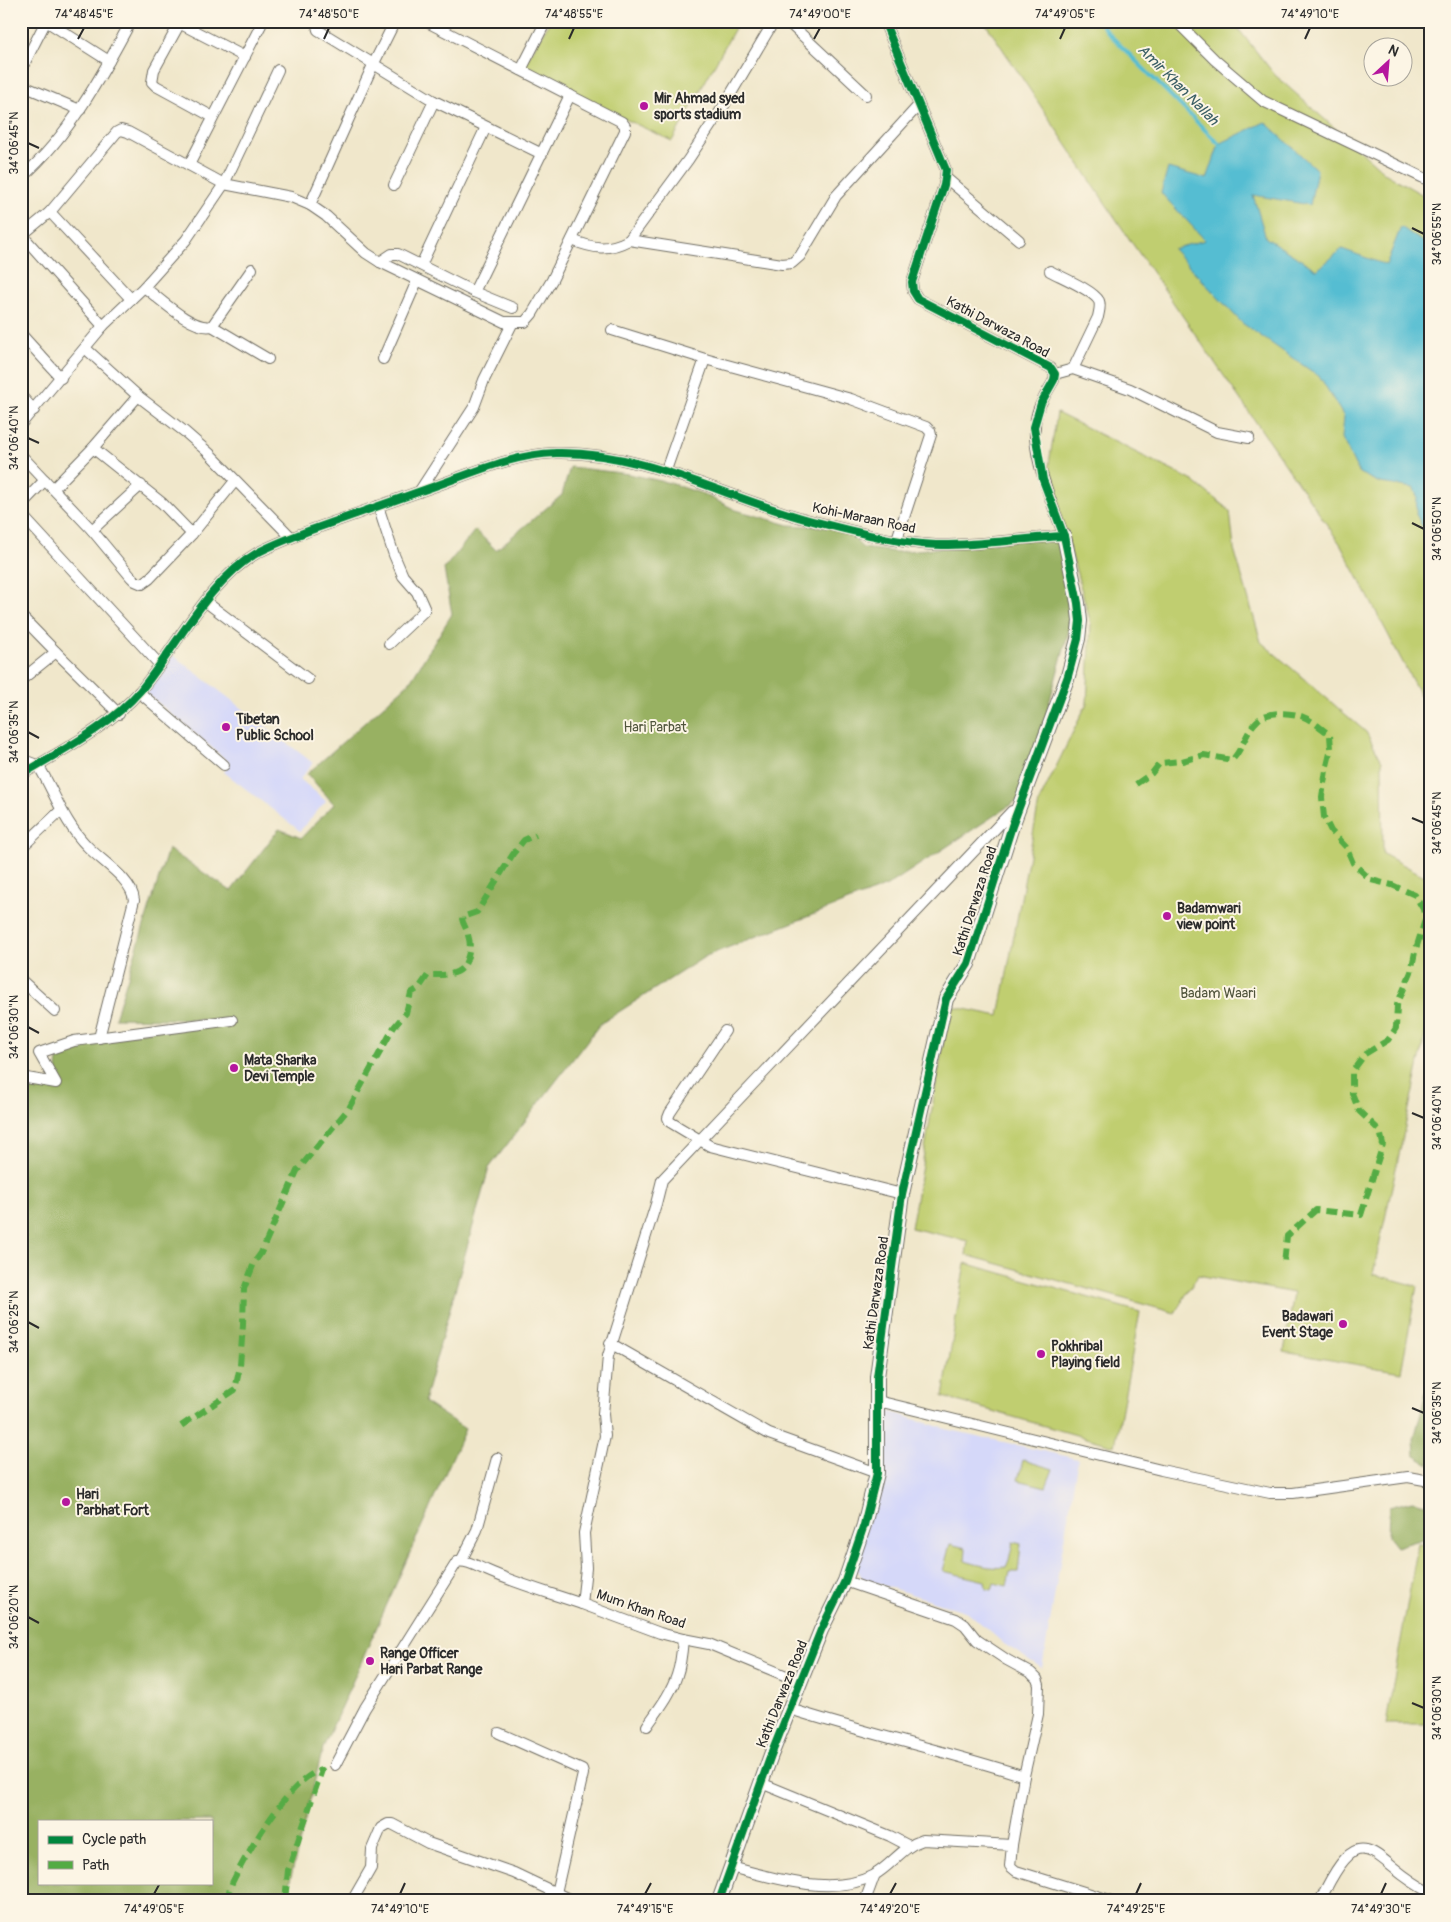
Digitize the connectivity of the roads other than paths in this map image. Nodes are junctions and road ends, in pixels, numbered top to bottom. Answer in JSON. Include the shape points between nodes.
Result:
{"nodes":[{"id":1,"x":131,"y":21,"type":"edge"},
{"id":2,"x":263,"y":21,"type":"edge"},
{"id":3,"x":316,"y":21,"type":"edge"},
{"id":4,"x":395,"y":21,"type":"edge"},
{"id":5,"x":425,"y":21,"type":"edge"},
{"id":6,"x":546,"y":21,"type":"edge"},
{"id":7,"x":774,"y":21,"type":"edge"},
{"id":8,"x":786,"y":21,"type":"edge"},
{"id":9,"x":884,"y":21,"type":"edge"},
{"id":10,"x":1176,"y":21,"type":"edge"},
{"id":11,"x":50,"y":22,"type":"edge"},
{"id":12,"x":180,"y":22,"type":"edge"},
{"id":13,"x":244,"y":56,"type":"junction"},
{"id":14,"x":109,"y":61,"type":"junction"},
{"id":15,"x":373,"y":64,"type":"junction"},
{"id":16,"x":21,"y":70,"type":"edge"},
{"id":17,"x":278,"y":70,"type":"dead end"},
{"id":18,"x":521,"y":70,"type":"junction"},
{"id":19,"x":21,"y":85,"type":"edge"},
{"id":20,"x":570,"y":95,"type":"junction"},
{"id":21,"x":866,"y":95,"type":"dead end"},
{"id":22,"x":434,"y":101,"type":"junction"},
{"id":23,"x":918,"y":106,"type":"junction"},
{"id":24,"x":80,"y":110,"type":"junction"},
{"id":25,"x":213,"y":117,"type":"junction"},
{"id":26,"x":486,"y":127,"type":"junction"},
{"id":27,"x":542,"y":154,"type":"junction"},
{"id":28,"x":188,"y":165,"type":"junction"},
{"id":29,"x":21,"y":178,"type":"edge"},
{"id":30,"x":946,"y":178,"type":"junction"},
{"id":31,"x":1430,"y":181,"type":"edge"},
{"id":32,"x":224,"y":184,"type":"junction"},
{"id":33,"x":394,"y":185,"type":"dead end"},
{"id":34,"x":310,"y":205,"type":"junction"},
{"id":35,"x":50,"y":212,"type":"junction"},
{"id":36,"x":22,"y":236,"type":"edge"},
{"id":37,"x":572,"y":240,"type":"junction"},
{"id":38,"x":629,"y":240,"type":"junction"},
{"id":39,"x":1019,"y":240,"type":"dead end"},
{"id":40,"x":380,"y":262,"type":"junction"},
{"id":41,"x":421,"y":265,"type":"junction"},
{"id":42,"x":252,"y":268,"type":"dead end"},
{"id":43,"x":1050,"y":271,"type":"dead end"},
{"id":44,"x":418,"y":281,"type":"junction"},
{"id":45,"x":144,"y":287,"type":"junction"},
{"id":46,"x":474,"y":292,"type":"junction"},
{"id":47,"x":131,"y":299,"type":"junction"},
{"id":48,"x":513,"y":308,"type":"dead end"},
{"id":49,"x":513,"y":322,"type":"junction"},
{"id":50,"x":103,"y":326,"type":"junction"},
{"id":51,"x":212,"y":326,"type":"junction"},
{"id":52,"x":612,"y":330,"type":"dead end"},
{"id":53,"x":21,"y":334,"type":"edge"},
{"id":54,"x":85,"y":348,"type":"junction"},
{"id":55,"x":268,"y":359,"type":"dead end"},
{"id":56,"x":383,"y":359,"type":"dead end"},
{"id":57,"x":706,"y":359,"type":"junction"},
{"id":58,"x":1073,"y":369,"type":"junction"},
{"id":59,"x":1055,"y":374,"type":"junction"},
{"id":60,"x":61,"y":378,"type":"junction"},
{"id":61,"x":21,"y":396,"type":"edge"},
{"id":62,"x":138,"y":396,"type":"junction"},
{"id":63,"x":34,"y":410,"type":"junction"},
{"id":64,"x":21,"y":424,"type":"edge"},
{"id":65,"x":1249,"y":438,"type":"dead end"},
{"id":66,"x":93,"y":448,"type":"junction"},
{"id":67,"x":21,"y":455,"type":"edge"},
{"id":68,"x":666,"y":470,"type":"junction"},
{"id":69,"x":45,"y":480,"type":"junction"},
{"id":70,"x":235,"y":481,"type":"junction"},
{"id":71,"x":141,"y":485,"type":"junction"},
{"id":72,"x":53,"y":489,"type":"junction"},
{"id":73,"x":419,"y":492,"type":"junction"},
{"id":74,"x":21,"y":505,"type":"edge"},
{"id":75,"x":378,"y":506,"type":"junction"},
{"id":76,"x":21,"y":514,"type":"edge"},
{"id":77,"x":92,"y":530,"type":"junction"},
{"id":78,"x":192,"y":534,"type":"junction"},
{"id":79,"x":1064,"y":536,"type":"junction"},
{"id":80,"x":291,"y":537,"type":"junction"},
{"id":81,"x":897,"y":539,"type":"junction"},
{"id":82,"x":206,"y":602,"type":"junction"},
{"id":83,"x":21,"y":616,"type":"edge"},
{"id":84,"x":389,"y":644,"type":"dead end"},
{"id":85,"x":56,"y":652,"type":"junction"},
{"id":86,"x":160,"y":665,"type":"junction"},
{"id":87,"x":308,"y":679,"type":"dead end"},
{"id":88,"x":21,"y":680,"type":"edge"},
{"id":89,"x":139,"y":692,"type":"junction"},
{"id":90,"x":119,"y":714,"type":"junction"},
{"id":91,"x":21,"y":759,"type":"edge"},
{"id":92,"x":224,"y":765,"type":"dead end"},
{"id":93,"x":37,"y":766,"type":"junction"},
{"id":94,"x":21,"y":775,"type":"edge"},
{"id":95,"x":61,"y":810,"type":"junction"},
{"id":96,"x":1012,"y":811,"type":"dead end"},
{"id":97,"x":21,"y":848,"type":"edge"},
{"id":98,"x":21,"y":980,"type":"edge"},
{"id":99,"x":56,"y":1011,"type":"dead end"},
{"id":100,"x":232,"y":1020,"type":"dead end"},
{"id":101,"x":725,"y":1031,"type":"dead end"},
{"id":102,"x":99,"y":1038,"type":"junction"},
{"id":103,"x":21,"y":1078,"type":"edge"},
{"id":104,"x":699,"y":1140,"type":"junction"},
{"id":105,"x":902,"y":1194,"type":"junction"},
{"id":106,"x":610,"y":1343,"type":"junction"},
{"id":107,"x":878,"y":1401,"type":"junction"},
{"id":108,"x":497,"y":1458,"type":"dead end"},
{"id":109,"x":877,"y":1473,"type":"junction"},
{"id":110,"x":1430,"y":1481,"type":"edge"},
{"id":111,"x":461,"y":1561,"type":"junction"},
{"id":112,"x":845,"y":1581,"type":"junction"},
{"id":113,"x":582,"y":1604,"type":"junction"},
{"id":114,"x":683,"y":1640,"type":"junction"},
{"id":115,"x":802,"y":1682,"type":"junction"},
{"id":116,"x":790,"y":1709,"type":"junction"},
{"id":117,"x":646,"y":1726,"type":"dead end"},
{"id":118,"x":499,"y":1734,"type":"dead end"},
{"id":119,"x":335,"y":1765,"type":"dead end"},
{"id":120,"x":1024,"y":1776,"type":"junction"},
{"id":121,"x":761,"y":1783,"type":"junction"},
{"id":122,"x":1012,"y":1845,"type":"junction"},
{"id":123,"x":909,"y":1846,"type":"junction"},
{"id":124,"x":731,"y":1866,"type":"junction"},
{"id":125,"x":875,"y":1874,"type":"junction"},
{"id":126,"x":1430,"y":1892,"type":"edge"},
{"id":127,"x":556,"y":1893,"type":"junction"},
{"id":128,"x":352,"y":1901,"type":"edge"},
{"id":129,"x":574,"y":1901,"type":"edge"},
{"id":130,"x":719,"y":1901,"type":"edge"},
{"id":131,"x":865,"y":1901,"type":"edge"},
{"id":132,"x":1112,"y":1901,"type":"edge"},
{"id":133,"x":1320,"y":1901,"type":"edge"}],
"edges":[{"from":1,"to":14,"type":"street"},
{"from":2,"to":13,"type":"street"},
{"from":3,"to":15,"type":"street","via":[[318,30]]},
{"from":4,"to":15,"type":"street"},
{"from":5,"to":18,"type":"street"},
{"from":6,"to":18,"type":"street"},
{"from":7,"to":38,"type":"street","via":[[708,130]]},
{"from":8,"to":21,"type":"street"},
{"from":9,"to":23,"type":"street"},
{"from":10,"to":31,"type":"street","via":[[1263,101]]},
{"from":11,"to":14,"type":"street"},
{"from":11,"to":16,"type":"street"},
{"from":12,"to":13,"type":"street"},
{"from":12,"to":25,"type":"street","via":[[154,70],[152,82]]},
{"from":13,"to":25,"type":"street"},
{"from":14,"to":24,"type":"street"},
{"from":15,"to":22,"type":"street"},
{"from":15,"to":34,"type":"street"},
{"from":17,"to":32,"type":"street"},
{"from":18,"to":20,"type":"street"},
{"from":19,"to":24,"type":"street"},
{"from":20,"to":27,"type":"street"},
{"from":20,"to":37,"type":"street","via":[[625,126]]},
{"from":22,"to":26,"type":"street"},
{"from":22,"to":33,"type":"street"},
{"from":23,"to":30,"type":"street","via":[[943,160]]},
{"from":23,"to":38,"type":"street","via":[[836,196],[800,256],[792,263]]},
{"from":24,"to":29,"type":"street"},
{"from":25,"to":28,"type":"street"},
{"from":26,"to":27,"type":"street"},
{"from":26,"to":41,"type":"street"},
{"from":27,"to":46,"type":"street"},
{"from":28,"to":32,"type":"street"},
{"from":28,"to":35,"type":"street","via":[[121,130]]},
{"from":30,"to":39,"type":"street"},
{"from":30,"to":59,"type":"street","name":"Kathi Darwaza Road","via":[[915,271],[913,291],[918,299],[1051,368]]},
{"from":32,"to":34,"type":"street","via":[[274,193]]},
{"from":32,"to":45,"type":"street","via":[[186,240]]},
{"from":34,"to":40,"type":"street"},
{"from":35,"to":36,"type":"street"},
{"from":35,"to":47,"type":"street"},
{"from":36,"to":50,"type":"street"},
{"from":37,"to":38,"type":"street","via":[[603,248]]},
{"from":37,"to":49,"type":"street","via":[[532,314],[525,322]]},
{"from":40,"to":41,"type":"street","via":[[394,254]]},
{"from":40,"to":44,"type":"street"},
{"from":41,"to":46,"type":"street"},
{"from":42,"to":51,"type":"street"},
{"from":43,"to":58,"type":"street","via":[[1090,293],[1100,307]]},
{"from":44,"to":49,"type":"street","via":[[504,322]]},
{"from":44,"to":56,"type":"street"},
{"from":45,"to":47,"type":"street"},
{"from":45,"to":51,"type":"street","via":[[192,323]]},
{"from":46,"to":48,"type":"street"},
{"from":47,"to":50,"type":"street"},
{"from":49,"to":73,"type":"street","via":[[474,407]]},
{"from":50,"to":54,"type":"street"},
{"from":51,"to":55,"type":"street"},
{"from":52,"to":57,"type":"street"},
{"from":53,"to":60,"type":"street"},
{"from":54,"to":60,"type":"street"},
{"from":54,"to":62,"type":"street"},
{"from":57,"to":68,"type":"street"},
{"from":57,"to":81,"type":"street","via":[[851,399],[926,427],[931,435]]},
{"from":58,"to":59,"type":"street"},
{"from":58,"to":65,"type":"street","via":[[1130,389],[1217,432]]},
{"from":59,"to":79,"type":"street","name":"Kathi Darwaza Road","via":[[1036,415],[1034,427],[1043,480]]},
{"from":60,"to":63,"type":"street"},
{"from":61,"to":63,"type":"street"},
{"from":62,"to":66,"type":"street"},
{"from":62,"to":70,"type":"street","via":[[209,453]]},
{"from":63,"to":64,"type":"street"},
{"from":66,"to":71,"type":"street"},
{"from":66,"to":72,"type":"street"},
{"from":67,"to":69,"type":"street"},
{"from":68,"to":73,"type":"street","name":"Kohi-Maraan Road","via":[[585,454],[554,453],[517,458]]},
{"from":68,"to":81,"type":"street","name":"Kohi-Maraan Road","via":[[805,519]]},
{"from":69,"to":72,"type":"street"},
{"from":69,"to":74,"type":"street"},
{"from":70,"to":78,"type":"street"},
{"from":70,"to":80,"type":"street"},
{"from":71,"to":77,"type":"street"},
{"from":71,"to":78,"type":"street"},
{"from":72,"to":77,"type":"street"},
{"from":73,"to":75,"type":"street","name":"Kohi-Maraan Road"},
{"from":75,"to":80,"type":"street","name":"Kohi-Maraan Road"},
{"from":75,"to":84,"type":"street","via":[[403,576],[417,592],[425,610]]},
{"from":76,"to":86,"type":"street"},
{"from":77,"to":78,"type":"street","via":[[131,577],[142,584]]},
{"from":79,"to":81,"type":"street","name":"Kohi-Maraan Road","via":[[939,545]]},
{"from":79,"to":105,"type":"street","name":"Kathi Darwaza Road","via":[[1078,603],[1078,639],[1068,676],[1012,826],[968,964],[946,999]]},
{"from":80,"to":82,"type":"street","name":"Kohi-Maraan Road","via":[[255,554],[225,579]]},
{"from":82,"to":86,"type":"street","name":"Kohi-Maraan Road"},
{"from":82,"to":87,"type":"street"},
{"from":83,"to":85,"type":"street"},
{"from":85,"to":88,"type":"street"},
{"from":85,"to":90,"type":"street"},
{"from":86,"to":89,"type":"street","name":"Kohi-Maraan Road"},
{"from":89,"to":90,"type":"street","name":"Kohi-Maraan Road"},
{"from":89,"to":92,"type":"street"},
{"from":90,"to":93,"type":"street","name":"Kohi-Maraan Road"},
{"from":91,"to":93,"type":"street"},
{"from":93,"to":94,"type":"street","name":"Kohi-Maraan Road"},
{"from":93,"to":95,"type":"street"},
{"from":95,"to":97,"type":"street"},
{"from":95,"to":102,"type":"street","via":[[86,845],[127,883],[134,894]]},
{"from":96,"to":104,"type":"street","name":"Mum Khan Road"},
{"from":98,"to":99,"type":"street"},
{"from":100,"to":102,"type":"street"},
{"from":101,"to":104,"type":"street","via":[[668,1118]]},
{"from":102,"to":103,"type":"street","via":[[74,1041],[40,1053],[56,1083]]},
{"from":104,"to":105,"type":"street","via":[[710,1146]]},
{"from":104,"to":106,"type":"street","name":"Mum Khan Road","via":[[662,1180]]},
{"from":105,"to":107,"type":"street","name":"Kathi Darwaza Road","via":[[877,1378]]},
{"from":106,"to":109,"type":"street","via":[[769,1434]]},
{"from":106,"to":113,"type":"street","name":"Mum Khan Road","via":[[604,1388],[604,1443],[584,1533],[586,1568]]},
{"from":107,"to":109,"type":"street","name":"Kathi Darwaza Road"},
{"from":107,"to":110,"type":"street","via":[[1161,1470],[1270,1493],[1293,1493],[1408,1477]]},
{"from":108,"to":111,"type":"street","via":[[478,1530]]},
{"from":109,"to":112,"type":"street","name":"Kathi Darwaza Road"},
{"from":111,"to":113,"type":"street"},
{"from":111,"to":119,"type":"street","via":[[454,1565],[365,1708]]},
{"from":112,"to":115,"type":"street","name":"Kathi Darwaza Road","via":[[821,1630]]},
{"from":112,"to":120,"type":"street","via":[[956,1619],[977,1640],[1037,1679],[1040,1698]]},
{"from":113,"to":114,"type":"street","name":"Mum Khan Road"},
{"from":114,"to":115,"type":"street","name":"Mum Khan Road","via":[[709,1644]]},
{"from":114,"to":117,"type":"street","via":[[675,1680]]},
{"from":115,"to":116,"type":"street","name":"Kathi Darwaza Road"},
{"from":116,"to":120,"type":"street"},
{"from":116,"to":121,"type":"street","name":"Kathi Darwaza Road"},
{"from":118,"to":127,"type":"street","via":[[582,1770],[584,1774]]},
{"from":120,"to":122,"type":"street"},
{"from":121,"to":123,"type":"street"},
{"from":121,"to":124,"type":"street","name":"Kathi Darwaza Road"},
{"from":122,"to":123,"type":"street","via":[[933,1839]]},
{"from":122,"to":132,"type":"street","via":[[1010,1866],[1016,1871]]},
{"from":123,"to":125,"type":"street"},
{"from":124,"to":125,"type":"street","via":[[770,1877],[818,1884],[861,1881]]},
{"from":124,"to":130,"type":"street","name":"Kathi Darwaza Road"},
{"from":125,"to":131,"type":"street"},
{"from":126,"to":133,"type":"street","via":[[1415,1885],[1375,1852],[1357,1849],[1338,1869]]},
{"from":127,"to":128,"type":"street","via":[[388,1824],[381,1828],[372,1849],[371,1868]]},
{"from":127,"to":129,"type":"street"}]}
